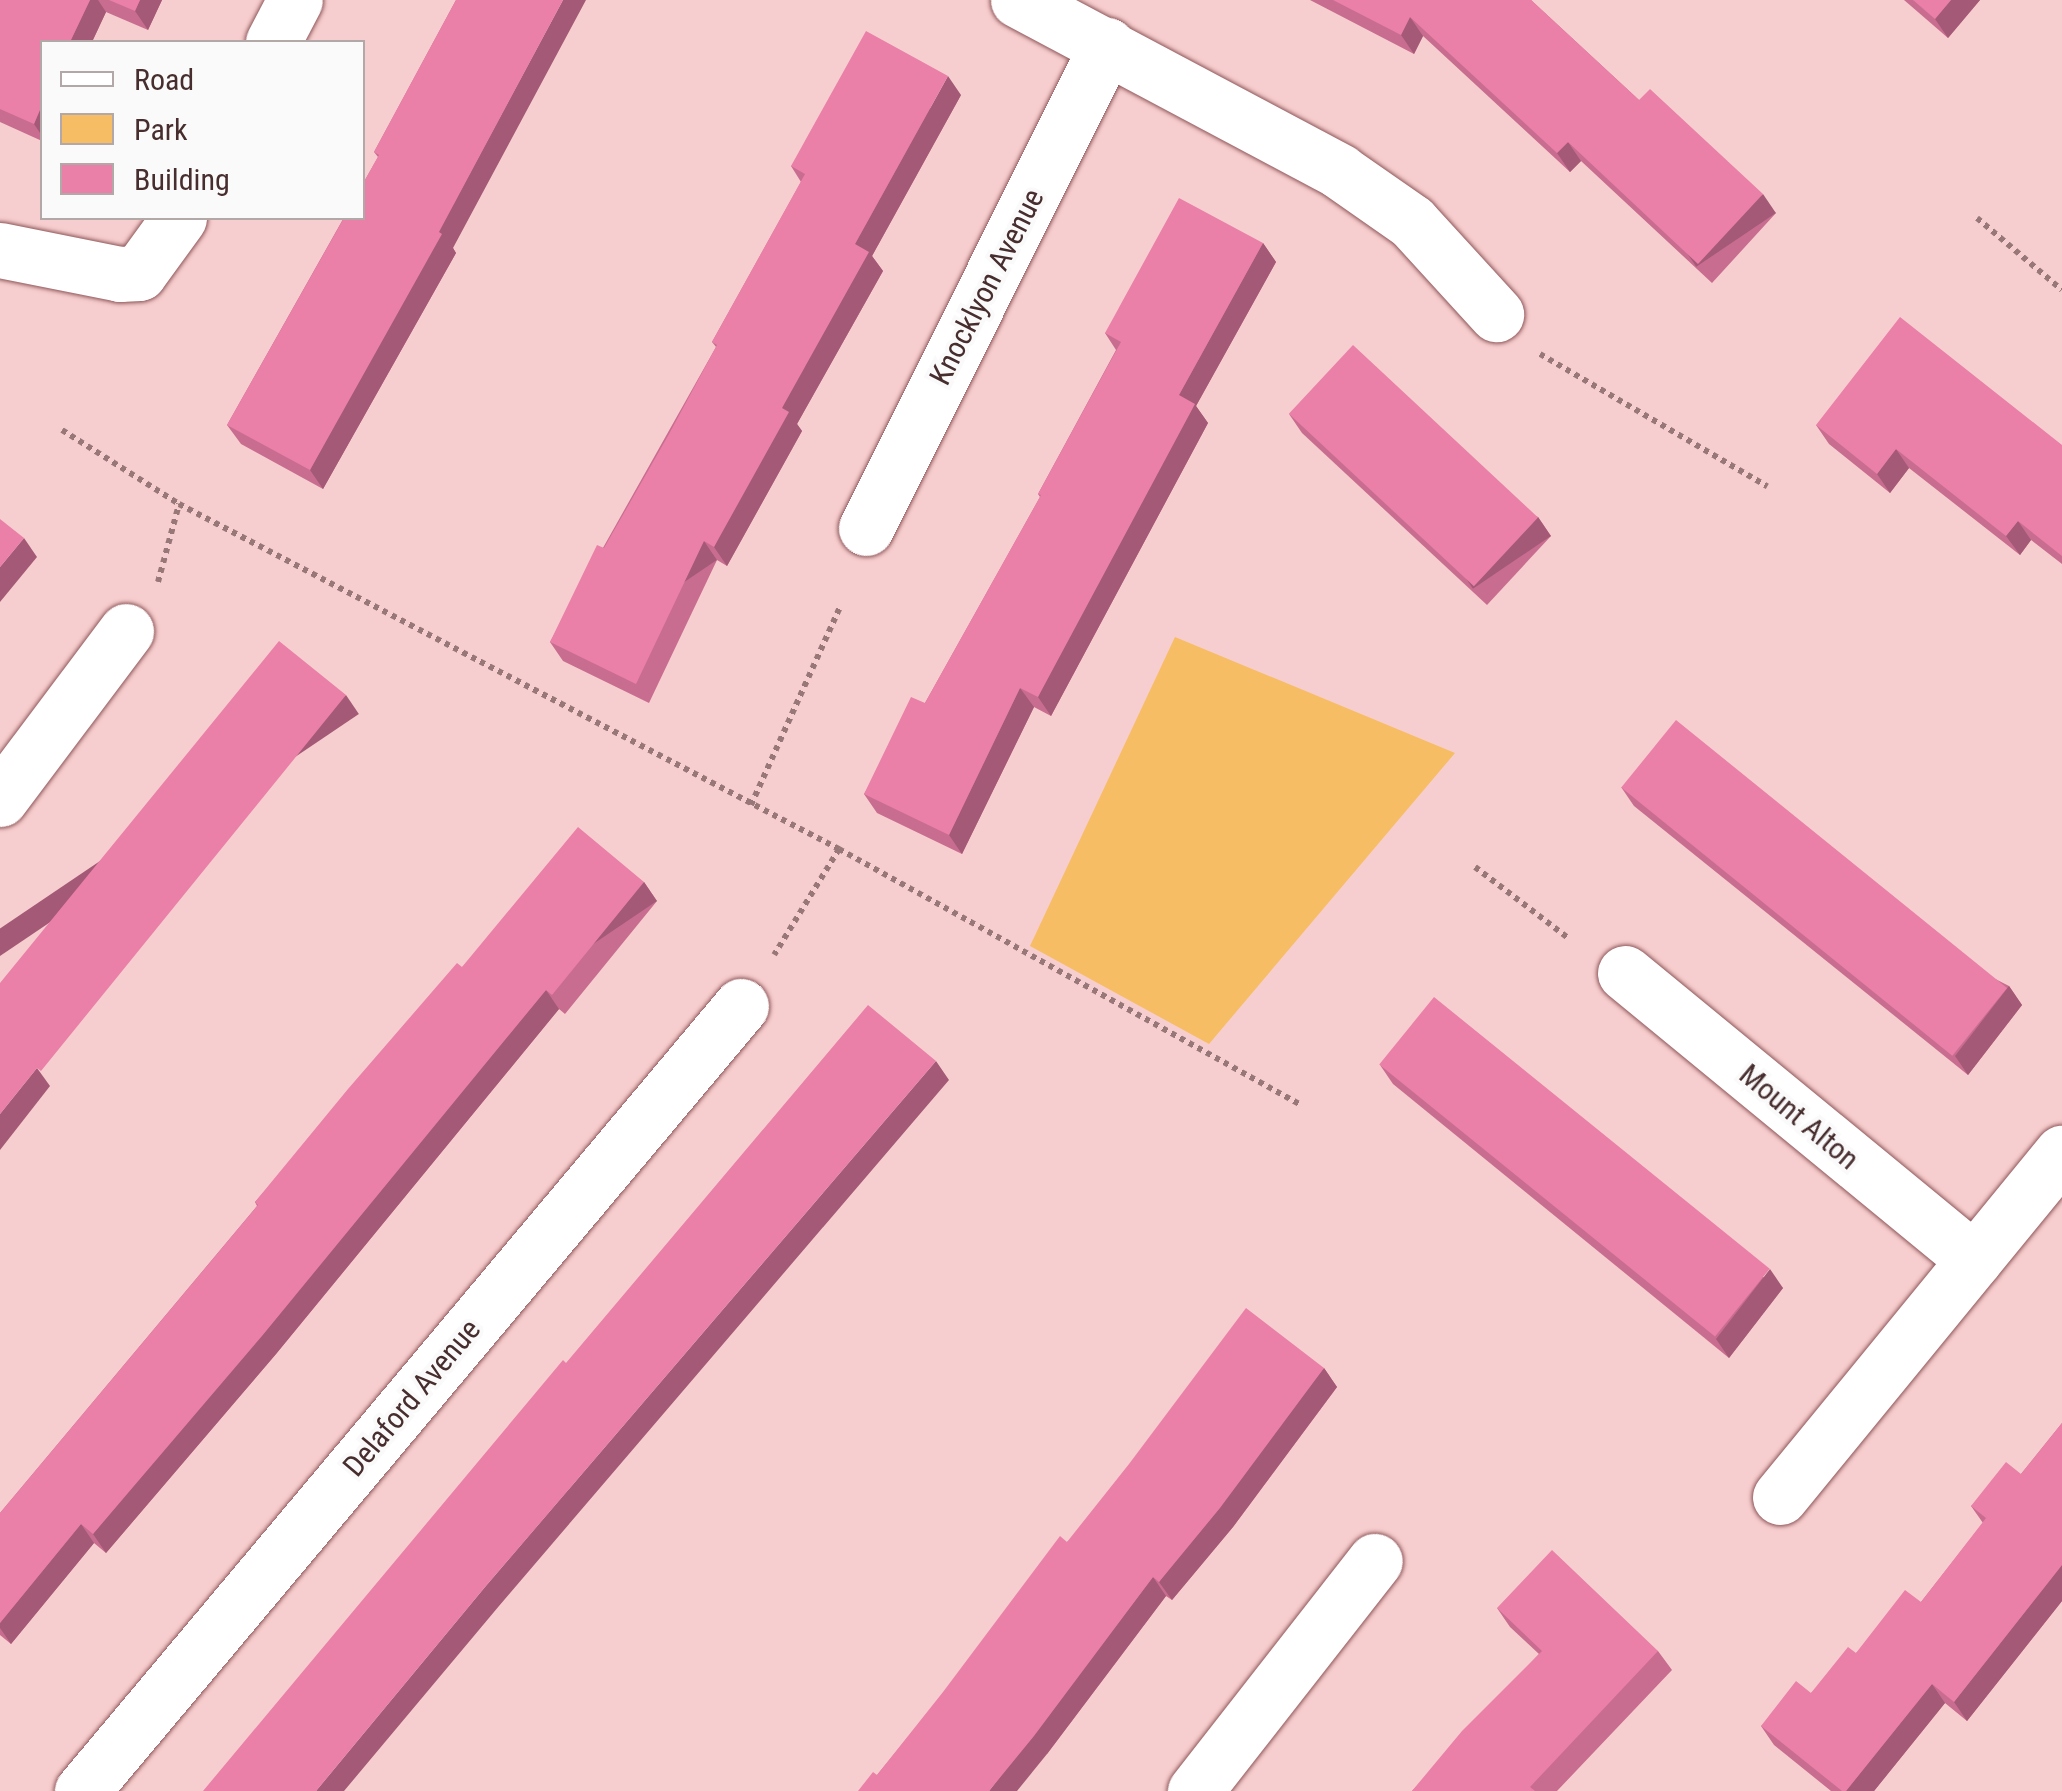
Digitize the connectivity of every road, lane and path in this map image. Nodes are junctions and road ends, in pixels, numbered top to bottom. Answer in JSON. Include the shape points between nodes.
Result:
{"nodes":[{"id":1,"x":296,"y":0,"type":"edge"},
{"id":2,"x":1018,"y":0,"type":"edge"},
{"id":3,"x":274,"y":40,"type":"edge"},
{"id":4,"x":1107,"y":45,"type":"junction"},
{"id":5,"x":1977,"y":218,"type":"dead end"},
{"id":6,"x":178,"y":220,"type":"edge"},
{"id":7,"x":0,"y":250,"type":"edge"},
{"id":8,"x":2062,"y":290,"type":"edge"},
{"id":9,"x":1496,"y":314,"type":"dead end"},
{"id":10,"x":1540,"y":354,"type":"dead end"},
{"id":11,"x":62,"y":430,"type":"dead end"},
{"id":12,"x":1767,"y":486,"type":"dead end"},
{"id":13,"x":179,"y":504,"type":"junction"},
{"id":14,"x":866,"y":528,"type":"dead end"},
{"id":15,"x":158,"y":583,"type":"dead end"},
{"id":16,"x":841,"y":605,"type":"dead end"},
{"id":17,"x":126,"y":631,"type":"dead end"},
{"id":18,"x":0,"y":799,"type":"edge"},
{"id":19,"x":752,"y":806,"type":"junction"},
{"id":20,"x":838,"y":849,"type":"junction"},
{"id":21,"x":1475,"y":868,"type":"dead end"},
{"id":22,"x":1567,"y":938,"type":"dead end"},
{"id":23,"x":774,"y":954,"type":"dead end"},
{"id":24,"x":1625,"y":972,"type":"dead end"},
{"id":25,"x":741,"y":1006,"type":"dead end"},
{"id":26,"x":1300,"y":1105,"type":"dead end"},
{"id":27,"x":2062,"y":1153,"type":"edge"},
{"id":28,"x":1974,"y":1260,"type":"junction"},
{"id":29,"x":1780,"y":1497,"type":"dead end"},
{"id":30,"x":1376,"y":1561,"type":"dead end"},
{"id":31,"x":82,"y":1791,"type":"edge"},
{"id":32,"x":1195,"y":1791,"type":"edge"}],
"edges":[{"from":1,"to":3,"type":"street"},
{"from":2,"to":4,"type":"street"},
{"from":4,"to":9,"type":"street","via":[[1339,170],[1412,222]]},
{"from":4,"to":14,"type":"street","name":"Knocklyon Avenue"},
{"from":5,"to":8,"type":"path"},
{"from":6,"to":7,"type":"street","via":[[139,273]]},
{"from":10,"to":12,"type":"path"},
{"from":11,"to":13,"type":"path"},
{"from":13,"to":15,"type":"path"},
{"from":13,"to":19,"type":"path"},
{"from":16,"to":19,"type":"path"},
{"from":17,"to":18,"type":"street"},
{"from":19,"to":20,"type":"path"},
{"from":20,"to":23,"type":"path"},
{"from":20,"to":26,"type":"path"},
{"from":21,"to":22,"type":"path"},
{"from":24,"to":28,"type":"street","name":"Mount Alton"},
{"from":25,"to":31,"type":"street","name":"Delaford Avenue"},
{"from":27,"to":28,"type":"street"},
{"from":28,"to":29,"type":"street"},
{"from":30,"to":32,"type":"street"}]}
